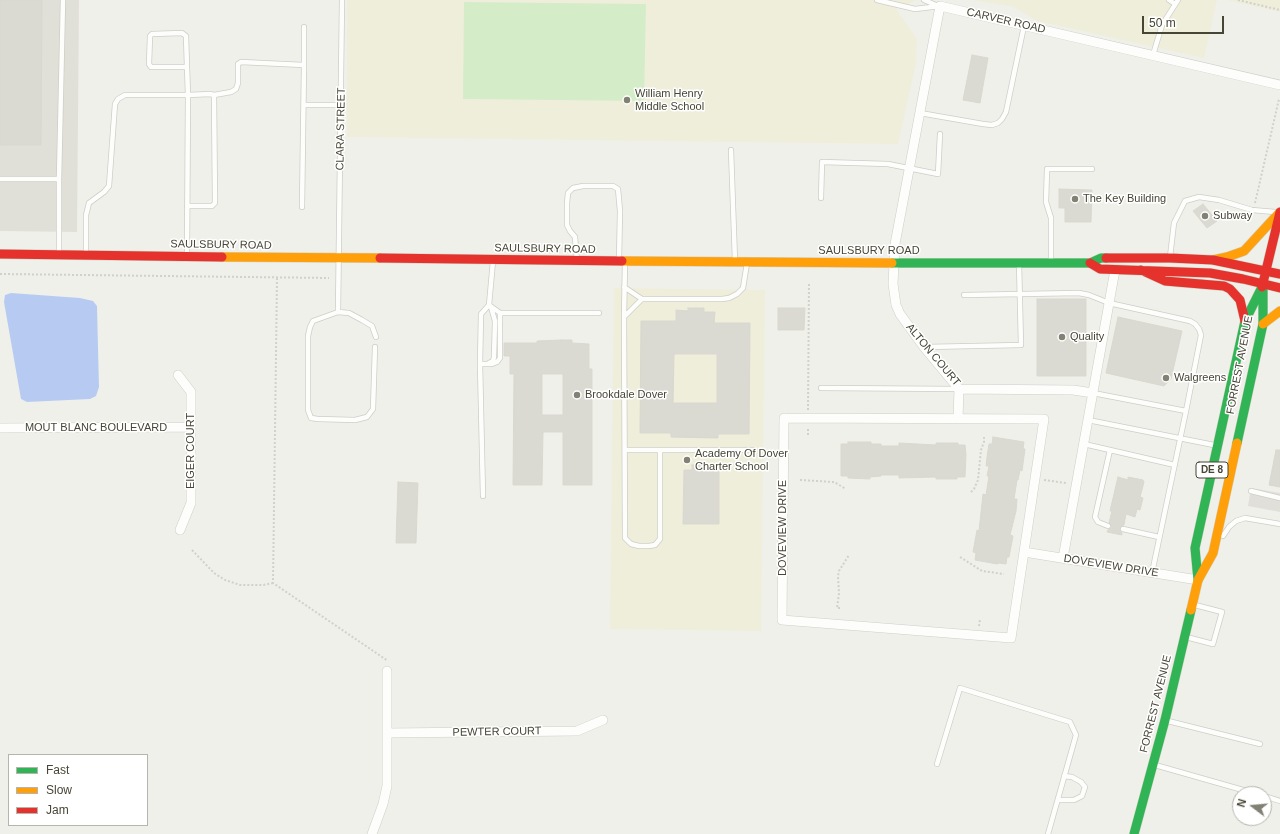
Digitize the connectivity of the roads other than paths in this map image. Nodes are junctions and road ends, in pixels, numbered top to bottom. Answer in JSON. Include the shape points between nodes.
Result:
{"nodes":[{"id":1,"x":63,"y":0,"type":"edge"},
{"id":2,"x":342,"y":0,"type":"edge"},
{"id":3,"x":877,"y":0,"type":"edge"},
{"id":4,"x":924,"y":0,"type":"edge"},
{"id":5,"x":1169,"y":0,"type":"edge"},
{"id":6,"x":1177,"y":2,"type":"edge"},
{"id":7,"x":941,"y":3,"type":"edge"},
{"id":8,"x":1024,"y":26,"type":"junction"},
{"id":9,"x":304,"y":27,"type":"dead end"},
{"id":10,"x":1153,"y":55,"type":"junction"},
{"id":11,"x":304,"y":65,"type":"junction"},
{"id":12,"x":187,"y":67,"type":"junction"},
{"id":13,"x":1280,"y":85,"type":"edge"},
{"id":14,"x":188,"y":95,"type":"junction"},
{"id":15,"x":214,"y":96,"type":"junction"},
{"id":16,"x":341,"y":104,"type":"junction"},
{"id":17,"x":304,"y":105,"type":"junction"},
{"id":18,"x":920,"y":112,"type":"junction"},
{"id":19,"x":940,"y":134,"type":"dead end"},
{"id":20,"x":731,"y":150,"type":"dead end"},
{"id":21,"x":909,"y":168,"type":"junction"},
{"id":22,"x":1092,"y":169,"type":"dead end"},
{"id":23,"x":0,"y":179,"type":"edge"},
{"id":24,"x":59,"y":180,"type":"junction"},
{"id":25,"x":821,"y":198,"type":"dead end"},
{"id":26,"x":187,"y":206,"type":"junction"},
{"id":27,"x":302,"y":207,"type":"dead end"},
{"id":28,"x":1280,"y":212,"type":"edge"},
{"id":29,"x":0,"y":254,"type":"edge"},
{"id":30,"x":59,"y":255,"type":"junction"},
{"id":31,"x":86,"y":255,"type":"junction"},
{"id":32,"x":187,"y":256,"type":"junction"},
{"id":33,"x":339,"y":258,"type":"junction"},
{"id":34,"x":1170,"y":258,"type":"junction"},
{"id":35,"x":493,"y":260,"type":"junction"},
{"id":36,"x":1213,"y":260,"type":"junction"},
{"id":37,"x":578,"y":261,"type":"junction"},
{"id":38,"x":622,"y":261,"type":"junction"},
{"id":39,"x":735,"y":263,"type":"junction"},
{"id":40,"x":747,"y":263,"type":"junction"},
{"id":41,"x":894,"y":263,"type":"junction"},
{"id":42,"x":1019,"y":263,"type":"junction"},
{"id":43,"x":1051,"y":263,"type":"junction"},
{"id":44,"x":1090,"y":263,"type":"junction"},
{"id":45,"x":1115,"y":270,"type":"junction"},
{"id":46,"x":1141,"y":270,"type":"junction"},
{"id":47,"x":1266,"y":271,"type":"junction"},
{"id":48,"x":1280,"y":274,"type":"edge"},
{"id":49,"x":1263,"y":285,"type":"junction"},
{"id":50,"x":624,"y":287,"type":"junction"},
{"id":51,"x":1280,"y":288,"type":"edge"},
{"id":52,"x":1020,"y":294,"type":"junction"},
{"id":53,"x":964,"y":295,"type":"dead end"},
{"id":54,"x":642,"y":299,"type":"junction"},
{"id":55,"x":1109,"y":303,"type":"junction"},
{"id":56,"x":490,"y":306,"type":"junction"},
{"id":57,"x":1280,"y":311,"type":"edge"},
{"id":58,"x":338,"y":312,"type":"junction"},
{"id":59,"x":500,"y":313,"type":"junction"},
{"id":60,"x":599,"y":313,"type":"dead end"},
{"id":61,"x":624,"y":317,"type":"junction"},
{"id":62,"x":1245,"y":321,"type":"junction"},
{"id":63,"x":1263,"y":324,"type":"junction"},
{"id":64,"x":376,"y":337,"type":"dead end"},
{"id":65,"x":375,"y":347,"type":"dead end"},
{"id":66,"x":924,"y":347,"type":"junction"},
{"id":67,"x":480,"y":364,"type":"junction"},
{"id":68,"x":486,"y":364,"type":"junction"},
{"id":69,"x":178,"y":375,"type":"dead end"},
{"id":70,"x":821,"y":388,"type":"dead end"},
{"id":71,"x":959,"y":389,"type":"junction"},
{"id":72,"x":1093,"y":393,"type":"junction"},
{"id":73,"x":1186,"y":411,"type":"junction"},
{"id":74,"x":958,"y":419,"type":"junction"},
{"id":75,"x":1088,"y":420,"type":"junction"},
{"id":76,"x":191,"y":427,"type":"junction"},
{"id":77,"x":0,"y":428,"type":"edge"},
{"id":78,"x":1180,"y":438,"type":"junction"},
{"id":79,"x":1084,"y":444,"type":"junction"},
{"id":80,"x":1218,"y":446,"type":"junction"},
{"id":81,"x":625,"y":450,"type":"junction"},
{"id":82,"x":660,"y":450,"type":"junction"},
{"id":83,"x":753,"y":450,"type":"dead end"},
{"id":84,"x":1110,"y":450,"type":"junction"},
{"id":85,"x":1174,"y":465,"type":"junction"},
{"id":86,"x":1251,"y":492,"type":"dead end"},
{"id":87,"x":482,"y":496,"type":"dead end"},
{"id":88,"x":1280,"y":498,"type":"edge"},
{"id":89,"x":1280,"y":524,"type":"edge"},
{"id":90,"x":1108,"y":526,"type":"dead end"},
{"id":91,"x":1123,"y":529,"type":"dead end"},
{"id":92,"x":180,"y":530,"type":"dead end"},
{"id":93,"x":1159,"y":537,"type":"junction"},
{"id":94,"x":1024,"y":552,"type":"junction"},
{"id":95,"x":1213,"y":553,"type":"junction"},
{"id":96,"x":1063,"y":558,"type":"junction"},
{"id":97,"x":1152,"y":572,"type":"junction"},
{"id":98,"x":1198,"y":580,"type":"junction"},
{"id":99,"x":1192,"y":604,"type":"junction"},
{"id":100,"x":1185,"y":637,"type":"junction"},
{"id":101,"x":390,"y":667,"type":"road end"},
{"id":102,"x":603,"y":720,"type":"dead end"},
{"id":103,"x":1165,"y":720,"type":"junction"},
{"id":104,"x":388,"y":733,"type":"junction"},
{"id":105,"x":1260,"y":744,"type":"dead end"},
{"id":106,"x":937,"y":764,"type":"dead end"},
{"id":107,"x":1153,"y":764,"type":"junction"},
{"id":108,"x":1064,"y":776,"type":"junction"},
{"id":109,"x":1232,"y":787,"type":"edge"},
{"id":110,"x":1058,"y":800,"type":"junction"},
{"id":111,"x":372,"y":834,"type":"edge"},
{"id":112,"x":1048,"y":834,"type":"edge"},
{"id":113,"x":1134,"y":834,"type":"edge"}],
"edges":[{"from":1,"to":24,"type":"lane"},
{"from":2,"to":16,"type":"lane","name":"CLARA STREET"},
{"from":3,"to":7,"type":"lane","via":[[915,8]]},
{"from":4,"to":7,"type":"lane"},
{"from":5,"to":6,"type":"lane"},
{"from":6,"to":10,"type":"lane","via":[[1162,25]]},
{"from":7,"to":8,"type":"street","name":"CARVER ROAD"},
{"from":7,"to":18,"type":"street"},
{"from":8,"to":10,"type":"street","name":"CARVER ROAD"},
{"from":8,"to":18,"type":"lane","via":[[1006,112],[998,123],[983,124]]},
{"from":9,"to":11,"type":"lane"},
{"from":10,"to":13,"type":"street","name":"CARVER ROAD"},
{"from":11,"to":15,"type":"lane","via":[[241,62],[238,64],[236,89]]},
{"from":11,"to":17,"type":"lane"},
{"from":12,"to":12,"type":"lane","via":[[186,36],[182,33],[150,36],[148,64],[151,67]]},
{"from":12,"to":14,"type":"lane"},
{"from":14,"to":15,"type":"lane"},
{"from":14,"to":26,"type":"lane"},
{"from":14,"to":31,"type":"lane","via":[[126,94],[118,99],[115,104],[109,186],[89,203],[86,215]]},
{"from":15,"to":26,"type":"lane","via":[[215,203],[212,206]]},
{"from":16,"to":17,"type":"lane"},
{"from":16,"to":33,"type":"lane","name":"CLARA STREET"},
{"from":17,"to":27,"type":"lane"},
{"from":18,"to":21,"type":"street"},
{"from":19,"to":21,"type":"lane","via":[[938,174]]},
{"from":20,"to":39,"type":"lane"},
{"from":21,"to":25,"type":"lane","via":[[888,164],[822,162]]},
{"from":21,"to":41,"type":"street"},
{"from":22,"to":43,"type":"lane","via":[[1047,169],[1046,202],[1051,218]]},
{"from":23,"to":24,"type":"lane"},
{"from":24,"to":30,"type":"lane"},
{"from":26,"to":32,"type":"lane"},
{"from":28,"to":34,"type":"lane","via":[[1252,210],[1199,197],[1185,201],[1174,223]]},
{"from":28,"to":36,"type":"main road","via":[[1244,251]]},
{"from":28,"to":47,"type":"main road","number":"DE 8"},
{"from":29,"to":30,"type":"main road","name":"SAULSBURY ROAD"},
{"from":30,"to":31,"type":"main road","name":"SAULSBURY ROAD"},
{"from":31,"to":32,"type":"main road","name":"SAULSBURY ROAD"},
{"from":32,"to":33,"type":"main road","name":"SAULSBURY ROAD"},
{"from":33,"to":35,"type":"main road","name":"SAULSBURY ROAD"},
{"from":33,"to":58,"type":"lane","name":"CLARA STREET"},
{"from":34,"to":36,"type":"main road","name":"SAULSBURY ROAD"},
{"from":34,"to":44,"type":"main road","name":"SAULSBURY ROAD","via":[[1101,258]]},
{"from":35,"to":37,"type":"main road","name":"SAULSBURY ROAD"},
{"from":35,"to":56,"type":"lane"},
{"from":36,"to":47,"type":"main road","name":"SAULSBURY ROAD"},
{"from":37,"to":38,"type":"main road","name":"SAULSBURY ROAD"},
{"from":37,"to":38,"type":"lane","via":[[575,237],[567,225],[568,193],[573,188],[583,186],[613,186],[618,189]]},
{"from":38,"to":39,"type":"main road","name":"SAULSBURY ROAD"},
{"from":38,"to":50,"type":"lane"},
{"from":39,"to":40,"type":"main road","name":"SAULSBURY ROAD"},
{"from":40,"to":41,"type":"main road","name":"SAULSBURY ROAD"},
{"from":40,"to":54,"type":"lane","via":[[743,288],[729,298]]},
{"from":41,"to":42,"type":"main road","name":"SAULSBURY ROAD"},
{"from":41,"to":66,"type":"street","name":"ALTON COURT","via":[[896,305]]},
{"from":42,"to":43,"type":"main road","name":"SAULSBURY ROAD"},
{"from":42,"to":52,"type":"lane"},
{"from":43,"to":44,"type":"main road","name":"SAULSBURY ROAD"},
{"from":44,"to":45,"type":"main road","name":"SAULSBURY ROAD","via":[[1100,269]]},
{"from":45,"to":46,"type":"main road","name":"SAULSBURY ROAD"},
{"from":45,"to":55,"type":"street"},
{"from":46,"to":49,"type":"main road","name":"SAULSBURY ROAD","via":[[1210,273]]},
{"from":46,"to":62,"type":"main road","via":[[1164,281],[1224,286],[1240,300]]},
{"from":47,"to":48,"type":"main road","name":"SAULSBURY ROAD"},
{"from":47,"to":49,"type":"main road","number":"DE 8"},
{"from":49,"to":51,"type":"main road","name":"SAULSBURY ROAD"},
{"from":49,"to":62,"type":"main road","name":"FORREST AVENUE","number":"DE 8"},
{"from":49,"to":63,"type":"main road","name":"FORREST AVENUE","number":"DE 8"},
{"from":50,"to":54,"type":"lane"},
{"from":50,"to":61,"type":"lane"},
{"from":52,"to":53,"type":"lane"},
{"from":52,"to":55,"type":"lane","via":[[1079,293]]},
{"from":52,"to":66,"type":"lane","via":[[1021,345]]},
{"from":54,"to":61,"type":"lane"},
{"from":55,"to":72,"type":"street"},
{"from":55,"to":73,"type":"lane","via":[[1190,321],[1199,329],[1201,335]]},
{"from":56,"to":59,"type":"lane"},
{"from":56,"to":67,"type":"lane","via":[[481,314]]},
{"from":56,"to":68,"type":"lane","via":[[495,321],[494,357],[491,363]]},
{"from":57,"to":63,"type":"main road"},
{"from":58,"to":64,"type":"lane","via":[[349,313],[372,326]]},
{"from":58,"to":65,"type":"lane","via":[[313,321],[310,327],[308,410],[311,418],[356,420],[367,417],[373,409]]},
{"from":59,"to":60,"type":"lane"},
{"from":59,"to":68,"type":"lane","via":[[500,358],[497,362]]},
{"from":61,"to":81,"type":"lane"},
{"from":62,"to":80,"type":"main road","name":"FORREST AVENUE","number":"DE 8"},
{"from":63,"to":95,"type":"main road","name":"FORREST AVENUE","number":"DE 8"},
{"from":66,"to":71,"type":"street","name":"ALTON COURT"},
{"from":67,"to":68,"type":"lane"},
{"from":67,"to":87,"type":"lane"},
{"from":69,"to":76,"type":"street","name":"EIGER COURT","via":[[191,392]]},
{"from":70,"to":71,"type":"lane"},
{"from":71,"to":72,"type":"street","name":"ALTON COURT","via":[[1073,390]]},
{"from":71,"to":74,"type":"street"},
{"from":72,"to":73,"type":"lane"},
{"from":72,"to":75,"type":"street"},
{"from":73,"to":78,"type":"lane"},
{"from":74,"to":94,"type":"street","name":"DOVEVIEW DRIVE","via":[[1044,419]]},
{"from":74,"to":94,"type":"street","name":"DOVEVIEW DRIVE","via":[[784,418],[782,620],[1011,638]]},
{"from":75,"to":78,"type":"lane"},
{"from":75,"to":79,"type":"street"},
{"from":76,"to":77,"type":"street","name":"MOUT BLANC BOULEVARD"},
{"from":76,"to":92,"type":"street","name":"EIGER COURT","via":[[191,503]]},
{"from":78,"to":80,"type":"lane"},
{"from":78,"to":85,"type":"lane"},
{"from":79,"to":84,"type":"lane"},
{"from":79,"to":96,"type":"street"},
{"from":80,"to":98,"type":"main road","name":"FORREST AVENUE","number":"DE 8","via":[[1195,548]]},
{"from":81,"to":82,"type":"lane"},
{"from":81,"to":82,"type":"lane","via":[[625,538],[631,544],[639,546],[650,546],[660,539]]},
{"from":82,"to":83,"type":"lane"},
{"from":84,"to":85,"type":"lane"},
{"from":84,"to":90,"type":"lane","via":[[1095,517],[1098,522]]},
{"from":85,"to":93,"type":"lane"},
{"from":86,"to":88,"type":"lane"},
{"from":89,"to":95,"type":"lane","via":[[1244,518],[1236,521],[1229,527]]},
{"from":91,"to":93,"type":"lane"},
{"from":93,"to":97,"type":"lane"},
{"from":94,"to":96,"type":"street","name":"DOVEVIEW DRIVE"},
{"from":95,"to":98,"type":"main road","name":"FORREST AVENUE","number":"DE 8"},
{"from":96,"to":97,"type":"street","name":"DOVEVIEW DRIVE"},
{"from":97,"to":98,"type":"street","name":"DOVEVIEW DRIVE"},
{"from":98,"to":99,"type":"main road","name":"FORREST AVENUE","number":"DE 8"},
{"from":99,"to":100,"type":"main road","name":"FORREST AVENUE","number":"DE 8"},
{"from":99,"to":100,"type":"lane","via":[[1222,612],[1214,644]]},
{"from":100,"to":103,"type":"main road","name":"FORREST AVENUE","number":"DE 8"},
{"from":101,"to":104,"type":"street"},
{"from":102,"to":104,"type":"street","name":"PEWTER COURT","via":[[577,731]]},
{"from":103,"to":105,"type":"lane"},
{"from":103,"to":107,"type":"main road","name":"FORREST AVENUE","number":"DE 8"},
{"from":104,"to":111,"type":"street","via":[[387,786]]},
{"from":106,"to":108,"type":"lane","via":[[960,688],[1070,722],[1076,735]]},
{"from":107,"to":109,"type":"lane"},
{"from":107,"to":113,"type":"main road","name":"FORREST AVENUE","number":"DE 8"},
{"from":108,"to":110,"type":"lane"},
{"from":108,"to":110,"type":"lane","via":[[1072,777],[1085,787],[1082,796],[1074,800]]},
{"from":110,"to":112,"type":"lane"}]}
